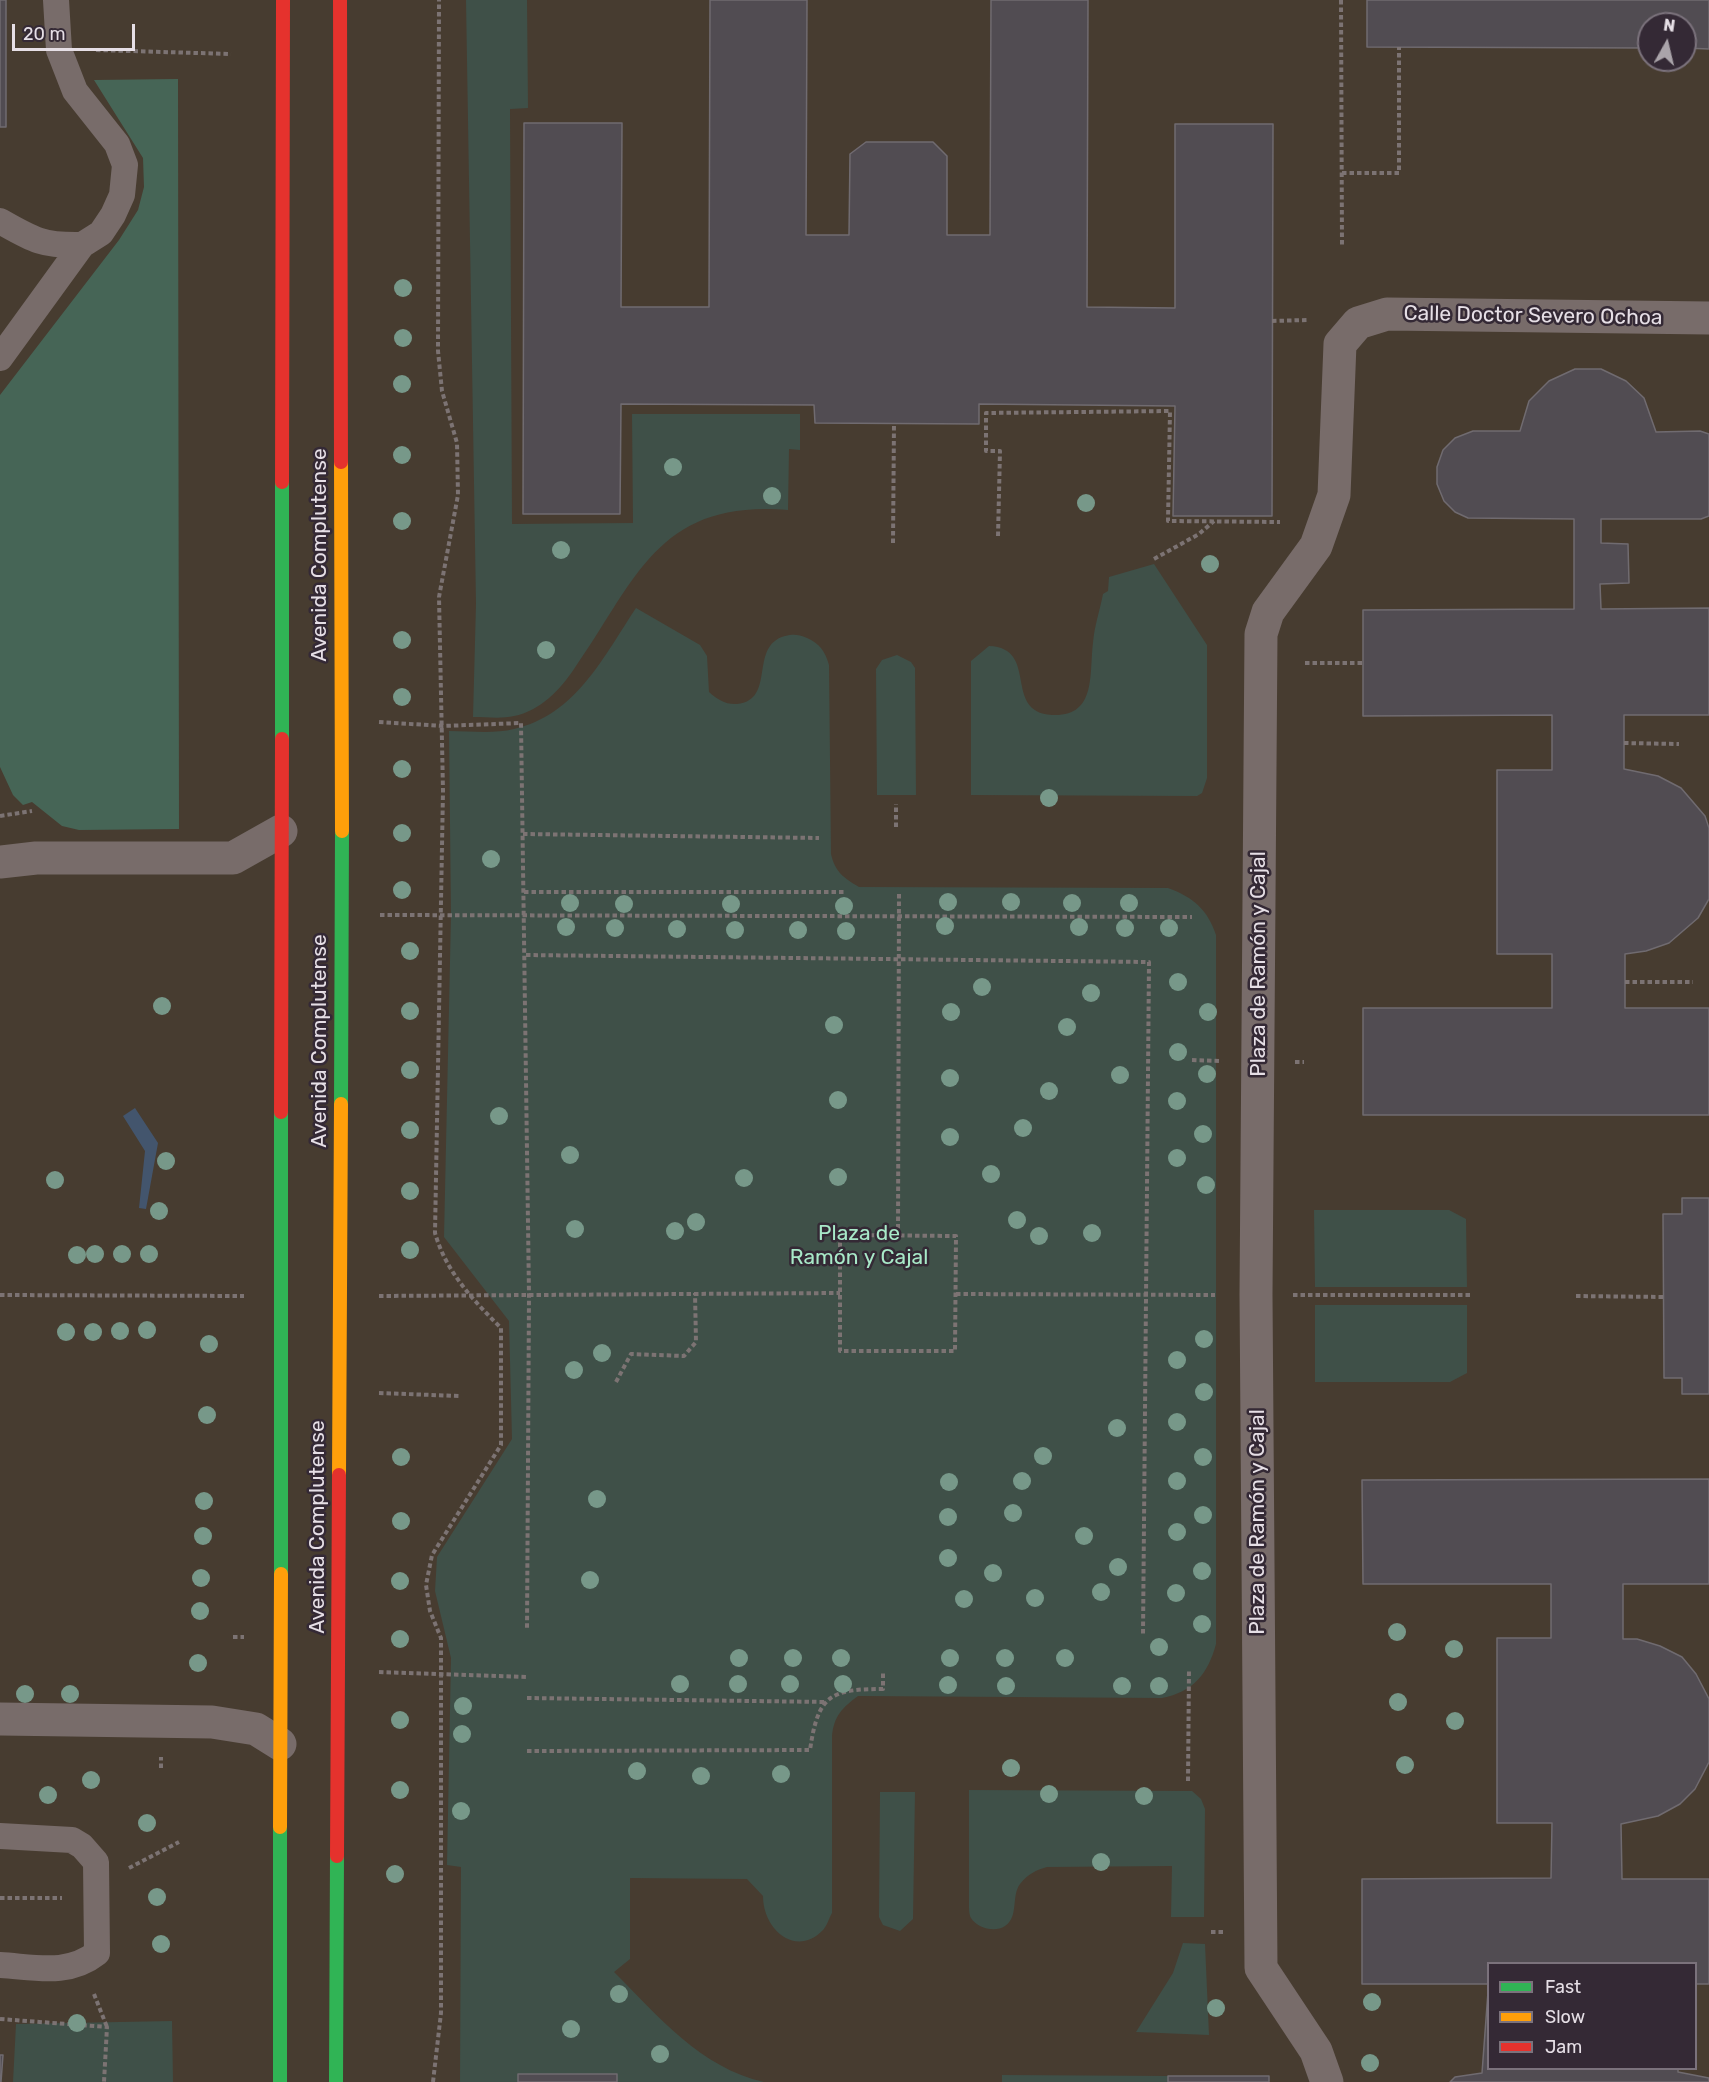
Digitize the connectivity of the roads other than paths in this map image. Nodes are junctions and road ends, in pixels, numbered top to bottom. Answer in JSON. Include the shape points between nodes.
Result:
{"nodes":[{"id":1,"x":56,"y":0,"type":"edge"},
{"id":2,"x":283,"y":0,"type":"edge"},
{"id":3,"x":340,"y":0,"type":"edge"},
{"id":4,"x":0,"y":221,"type":"edge"},
{"id":5,"x":81,"y":245,"type":"junction"},
{"id":6,"x":1709,"y":318,"type":"edge"},
{"id":7,"x":1358,"y":323,"type":"joint"},
{"id":8,"x":0,"y":358,"type":"edge"},
{"id":9,"x":281,"y":831,"type":"junction"},
{"id":10,"x":0,"y":862,"type":"edge"},
{"id":11,"x":0,"y":1719,"type":"edge"},
{"id":12,"x":280,"y":1744,"type":"junction"},
{"id":13,"x":0,"y":1836,"type":"edge"},
{"id":14,"x":0,"y":1965,"type":"edge"},
{"id":15,"x":279,"y":2082,"type":"edge"},
{"id":16,"x":336,"y":2082,"type":"edge"},
{"id":17,"x":1327,"y":2082,"type":"edge"}],
"edges":[{"from":1,"to":5,"type":"lane","via":[[59,50],[75,91],[117,144],[125,165],[122,195],[112,215],[100,233]]},
{"from":2,"to":9,"type":"street","name":"Avenida Complutense"},
{"from":3,"to":16,"type":"street","name":"Avenida Complutense","via":[[342,956]]},
{"from":4,"to":5,"type":"lane","via":[[50,246]]},
{"from":5,"to":8,"type":"lane"},
{"from":6,"to":7,"type":"street","name":"Calle Doctor Severo Ochoa","via":[[1387,314]]},
{"from":7,"to":17,"type":"street","name":"Plaza de Ramón y Cajal","via":[[1340,344],[1334,495],[1316,546],[1268,612],[1261,634],[1256,1294],[1261,1968],[1316,2051]]},
{"from":9,"to":10,"type":"street","via":[[233,858],[36,858]]},
{"from":9,"to":12,"type":"street","name":"Avenida Complutense"},
{"from":11,"to":12,"type":"street","via":[[212,1722],[256,1730]]},
{"from":12,"to":15,"type":"street","name":"Avenida Complutense"},
{"from":13,"to":14,"type":"lane","via":[[72,1840],[96,1862],[98,1884],[97,1953],[83,1964],[65,1969]]}]}
